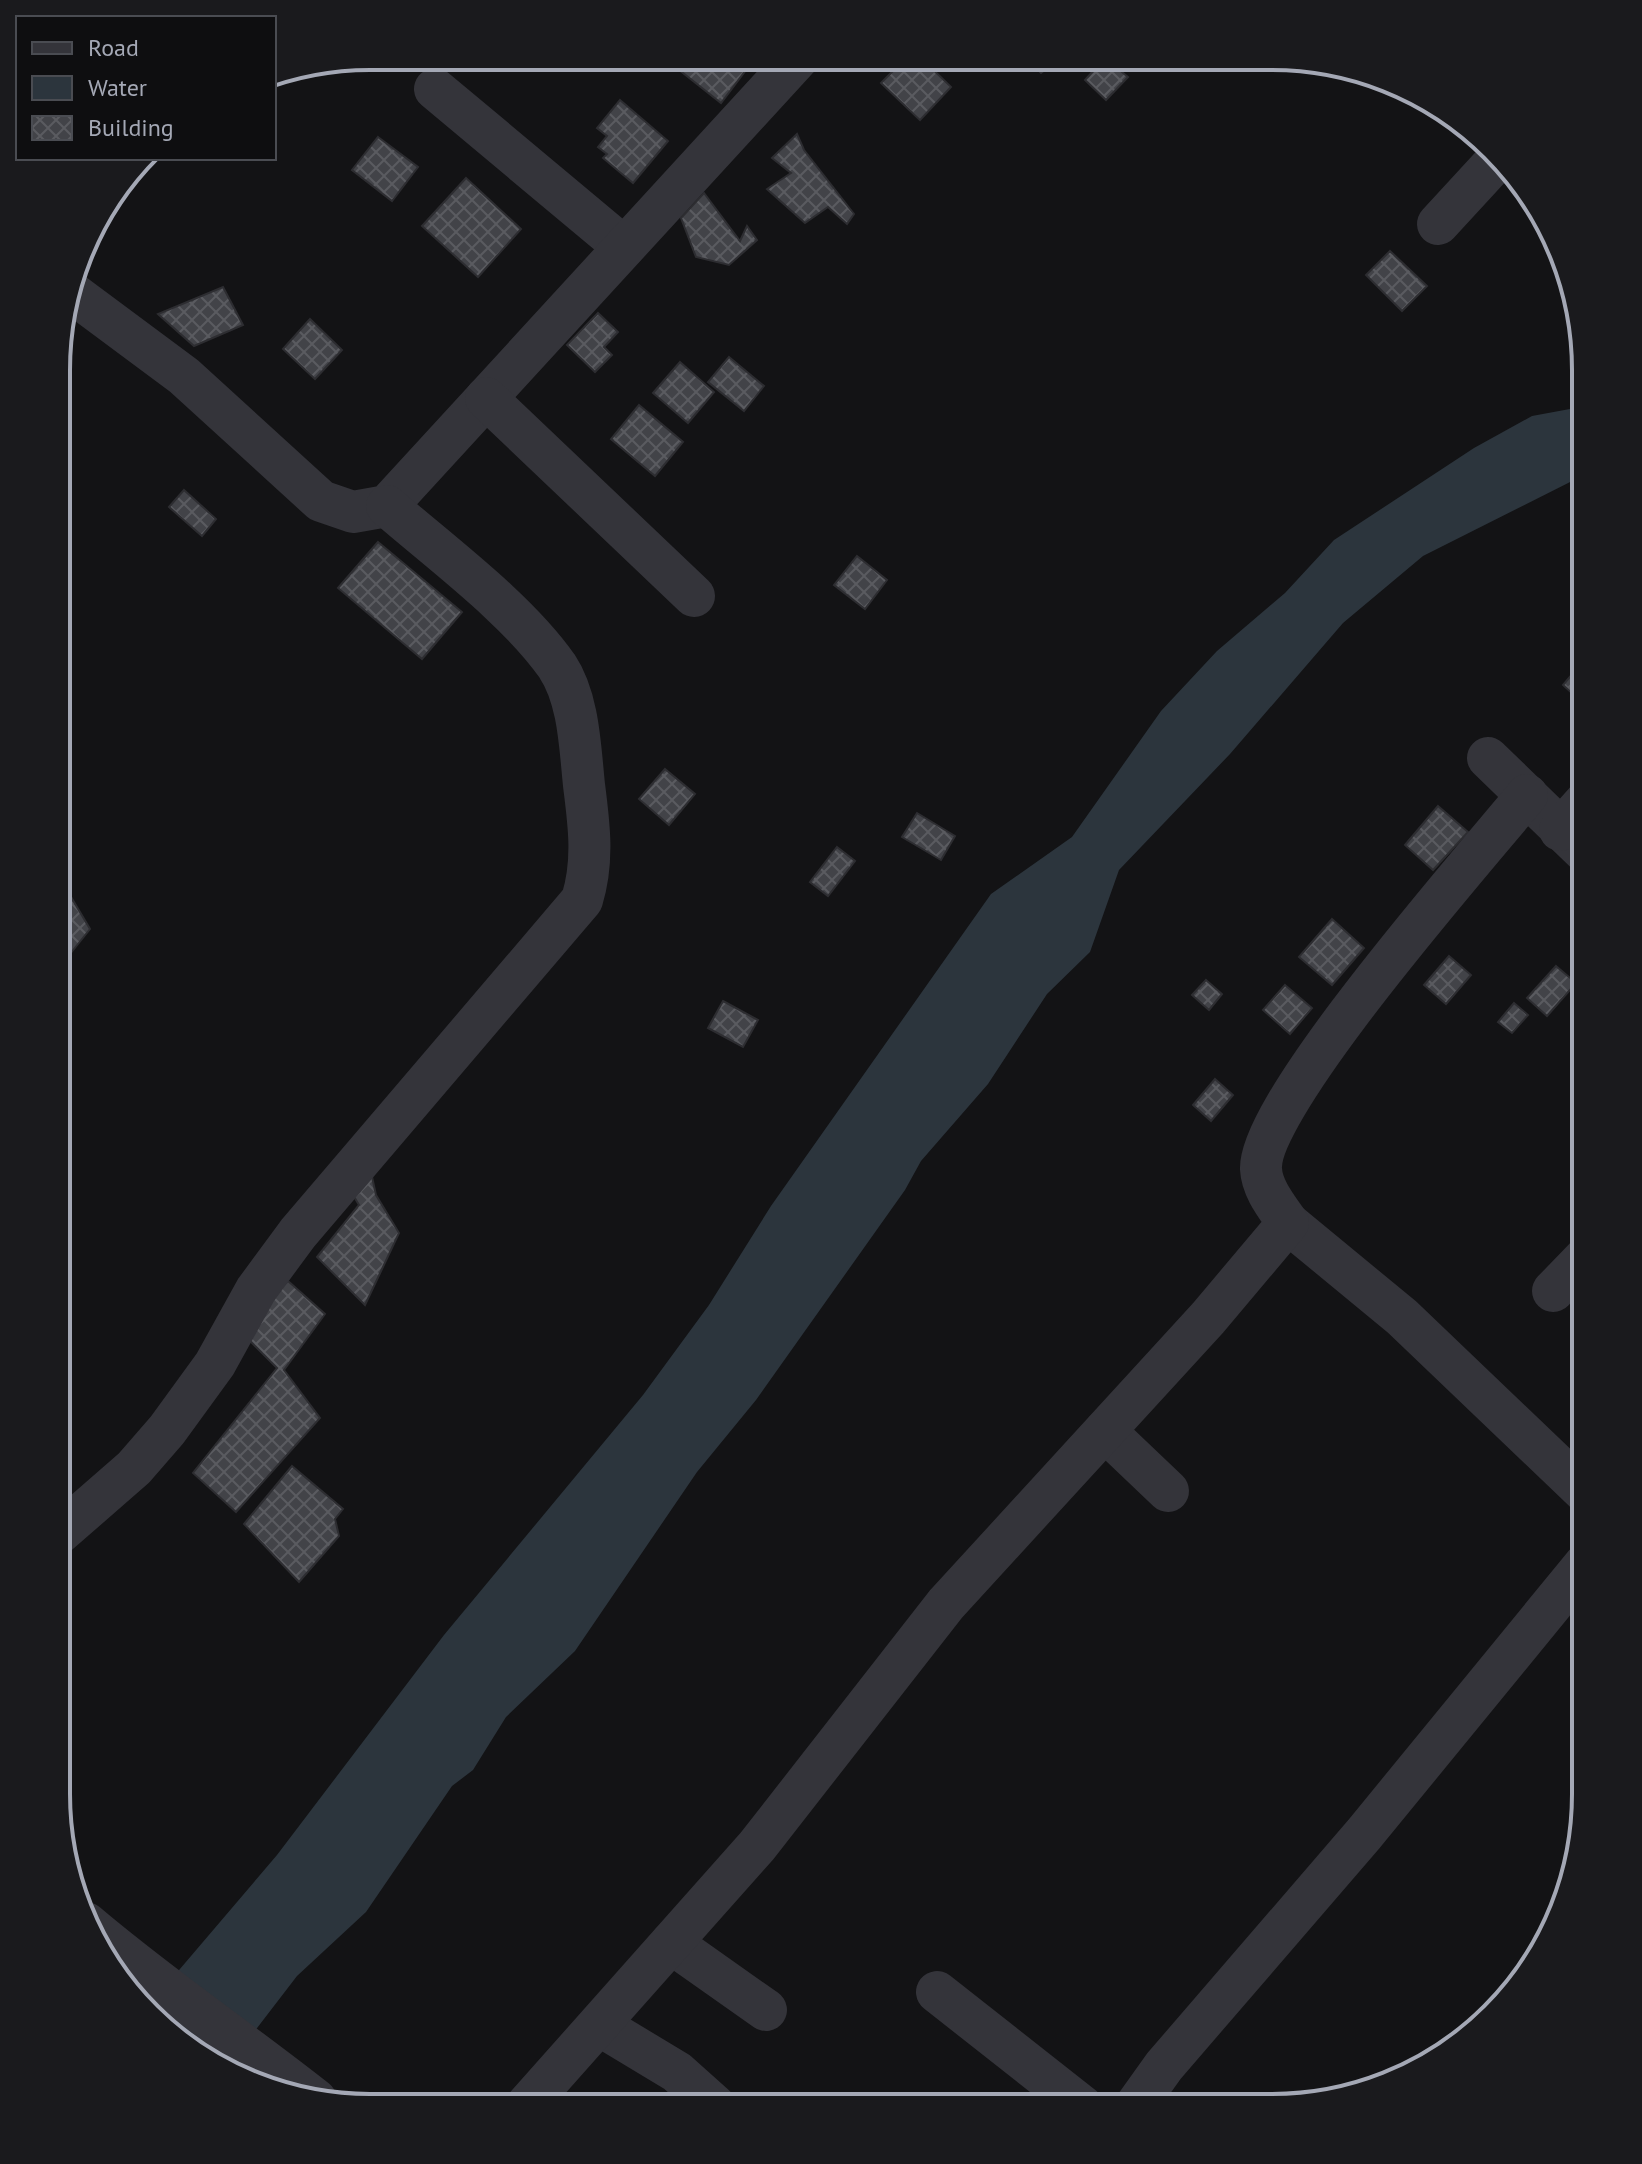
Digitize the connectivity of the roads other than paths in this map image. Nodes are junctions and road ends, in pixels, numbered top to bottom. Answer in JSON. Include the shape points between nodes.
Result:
{"nodes":[{"id":1,"x":787,"y":70,"type":"edge"},
{"id":2,"x":435,"y":89,"type":"dead end"},
{"id":3,"x":1491,"y":166,"type":"edge"},
{"id":4,"x":1438,"y":224,"type":"dead end"},
{"id":5,"x":624,"y":247,"type":"junction"},
{"id":6,"x":79,"y":298,"type":"edge"},
{"id":7,"x":486,"y":398,"type":"junction"},
{"id":8,"x":387,"y":506,"type":"junction"},
{"id":9,"x":694,"y":596,"type":"dead end"},
{"id":10,"x":1488,"y":758,"type":"dead end"},
{"id":11,"x":1527,"y":795,"type":"junction"},
{"id":12,"x":1572,"y":825,"type":"edge"},
{"id":13,"x":1288,"y":1223,"type":"junction"},
{"id":14,"x":1572,"y":1271,"type":"edge"},
{"id":15,"x":1553,"y":1291,"type":"dead end"},
{"id":16,"x":1105,"y":1431,"type":"junction"},
{"id":17,"x":1572,"y":1480,"type":"edge"},
{"id":18,"x":1168,"y":1491,"type":"dead end"},
{"id":19,"x":70,"y":1524,"type":"edge"},
{"id":20,"x":1572,"y":1580,"type":"edge"},
{"id":21,"x":110,"y":1943,"type":"edge"},
{"id":22,"x":671,"y":1943,"type":"junction"},
{"id":23,"x":937,"y":1992,"type":"dead end"},
{"id":24,"x":766,"y":2010,"type":"dead end"},
{"id":25,"x":599,"y":2025,"type":"junction"},
{"id":26,"x":297,"y":2085,"type":"edge"},
{"id":27,"x":537,"y":2094,"type":"edge"},
{"id":28,"x":702,"y":2094,"type":"edge"},
{"id":29,"x":1066,"y":2094,"type":"edge"},
{"id":30,"x":1144,"y":2094,"type":"edge"}],
"edges":[{"from":1,"to":5,"type":"street"},
{"from":2,"to":5,"type":"street"},
{"from":3,"to":4,"type":"street"},
{"from":5,"to":7,"type":"street"},
{"from":6,"to":8,"type":"street","via":[[184,376],[321,501],[353,512]]},
{"from":7,"to":8,"type":"street"},
{"from":7,"to":9,"type":"street"},
{"from":8,"to":19,"type":"street","via":[[501,605],[558,667],[576,717],[589,826],[589,877],[582,900],[298,1233],[167,1430],[134,1468]]},
{"from":10,"to":11,"type":"street"},
{"from":11,"to":12,"type":"street"},
{"from":11,"to":13,"type":"street","via":[[1323,1048],[1266,1138],[1261,1169],[1268,1194]]},
{"from":13,"to":16,"type":"street"},
{"from":13,"to":17,"type":"street","via":[[1402,1317]]},
{"from":14,"to":15,"type":"street"},
{"from":16,"to":18,"type":"street"},
{"from":16,"to":22,"type":"street","via":[[946,1604],[757,1846]]},
{"from":20,"to":30,"type":"street"},
{"from":21,"to":26,"type":"street"},
{"from":22,"to":24,"type":"street"},
{"from":22,"to":25,"type":"street"},
{"from":23,"to":29,"type":"street"},
{"from":25,"to":27,"type":"street"},
{"from":25,"to":28,"type":"street","via":[[677,2072]]}]}
